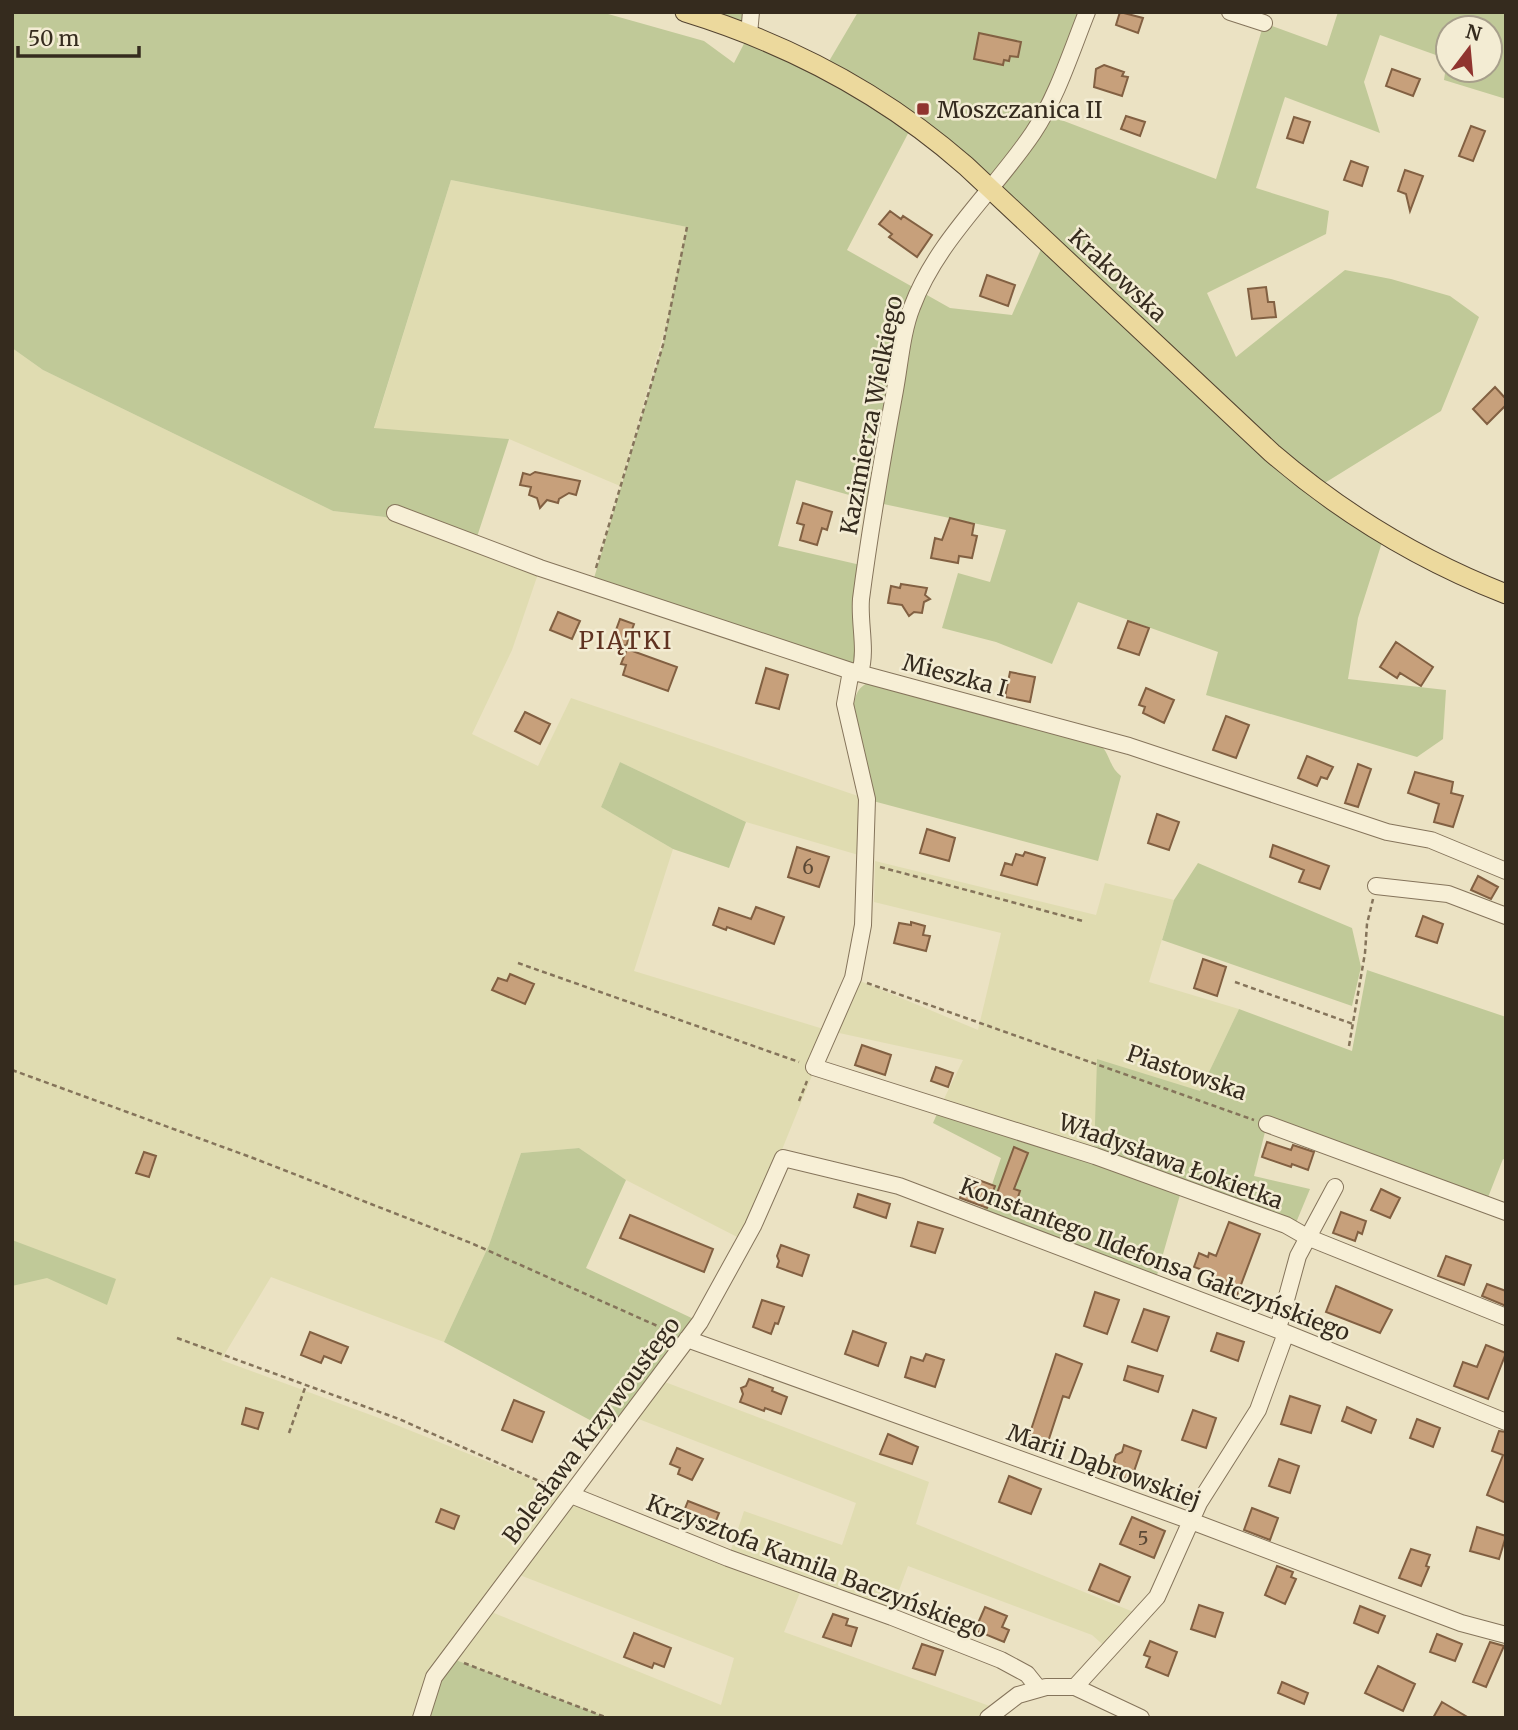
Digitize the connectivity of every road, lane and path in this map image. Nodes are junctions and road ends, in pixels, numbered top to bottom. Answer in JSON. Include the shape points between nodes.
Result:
{"nodes":[{"id":1,"x":685,"y":12,"type":"edge"},
{"id":2,"x":751,"y":12,"type":"edge"},
{"id":3,"x":1087,"y":12,"type":"edge"},
{"id":4,"x":1230,"y":12,"type":"edge"},
{"id":5,"x":1264,"y":23,"type":"dead end"},
{"id":6,"x":749,"y":34,"type":"junction"},
{"id":7,"x":991,"y":189,"type":"junction"},
{"id":8,"x":687,"y":227,"type":"dead end"},
{"id":9,"x":395,"y":513,"type":"dead end"},
{"id":10,"x":592,"y":585,"type":"junction"},
{"id":11,"x":1506,"y":594,"type":"edge"},
{"id":12,"x":855,"y":672,"type":"junction"},
{"id":13,"x":867,"y":863,"type":"junction"},
{"id":14,"x":1506,"y":871,"type":"edge"},
{"id":15,"x":1376,"y":886,"type":"joint"},
{"id":16,"x":1506,"y":916,"type":"edge"},
{"id":17,"x":1083,"y":921,"type":"dead end"},
{"id":18,"x":518,"y":964,"type":"dead end"},
{"id":19,"x":853,"y":978,"type":"junction"},
{"id":20,"x":1235,"y":982,"type":"dead end"},
{"id":21,"x":1353,"y":1024,"type":"junction"},
{"id":22,"x":1349,"y":1046,"type":"dead end"},
{"id":23,"x":814,"y":1067,"type":"junction"},
{"id":24,"x":12,"y":1070,"type":"edge"},
{"id":25,"x":799,"y":1101,"type":"dead end"},
{"id":26,"x":1267,"y":1124,"type":"joint"},
{"id":27,"x":783,"y":1158,"type":"joint"},
{"id":28,"x":1335,"y":1187,"type":"dead end"},
{"id":29,"x":1506,"y":1212,"type":"edge"},
{"id":30,"x":1307,"y":1237,"type":"junction"},
{"id":31,"x":1506,"y":1317,"type":"edge"},
{"id":32,"x":1282,"y":1331,"type":"junction"},
{"id":33,"x":177,"y":1338,"type":"dead end"},
{"id":34,"x":687,"y":1339,"type":"junction"},
{"id":35,"x":306,"y":1385,"type":"junction"},
{"id":36,"x":1506,"y":1422,"type":"edge"},
{"id":37,"x":289,"y":1433,"type":"dead end"},
{"id":38,"x":571,"y":1495,"type":"junction"},
{"id":39,"x":1191,"y":1521,"type":"junction"},
{"id":40,"x":1506,"y":1635,"type":"edge"},
{"id":41,"x":448,"y":1657,"type":"junction"},
{"id":42,"x":1075,"y":1686,"type":"junction"},
{"id":43,"x":1039,"y":1689,"type":"junction"},
{"id":44,"x":421,"y":1718,"type":"edge"},
{"id":45,"x":608,"y":1718,"type":"edge"},
{"id":46,"x":988,"y":1718,"type":"edge"},
{"id":47,"x":1142,"y":1718,"type":"edge"}],
"edges":[{"from":1,"to":6,"type":"main road","name":"Krakowska"},
{"from":2,"to":6,"type":"street"},
{"from":3,"to":7,"type":"street","name":"Kazimierza Wielkiego","via":[[1035,130]]},
{"from":4,"to":5,"type":"street"},
{"from":6,"to":7,"type":"main road","name":"Krakowska","via":[[825,68],[888,106],[941,144]]},
{"from":7,"to":11,"type":"main road","name":"Krakowska","via":[[1308,483],[1425,559]]},
{"from":7,"to":12,"type":"street","name":"Kazimierza Wielkiego","via":[[926,274],[911,310],[875,493],[861,604],[863,661]]},
{"from":8,"to":10,"type":"path","via":[[663,345]]},
{"from":9,"to":10,"type":"street","name":"Mieszka I"},
{"from":10,"to":12,"type":"street","name":"Mieszka I"},
{"from":12,"to":13,"type":"street","via":[[845,704],[867,799]]},
{"from":12,"to":14,"type":"street","name":"Mieszka I","via":[[1129,746],[1387,832],[1432,840]]},
{"from":13,"to":17,"type":"path"},
{"from":13,"to":19,"type":"street","via":[[863,925]]},
{"from":15,"to":16,"type":"street","via":[[1448,894]]},
{"from":15,"to":21,"type":"path"},
{"from":18,"to":23,"type":"path"},
{"from":19,"to":23,"type":"street"},
{"from":19,"to":26,"type":"path","name":"Piastowska"},
{"from":20,"to":21,"type":"path"},
{"from":21,"to":22,"type":"path"},
{"from":23,"to":25,"type":"path"},
{"from":23,"to":30,"type":"street","name":"Władysława Łokietka","via":[[1095,1156],[1286,1225]]},
{"from":24,"to":34,"type":"path","via":[[471,1243]]},
{"from":26,"to":29,"type":"street","name":"Piastowska"},
{"from":27,"to":32,"type":"street","name":"Konstantego Ildefonsa Gałczyńskiego","via":[[899,1186]]},
{"from":27,"to":34,"type":"street","name":"Bolesława Krzywoustego","via":[[753,1226]]},
{"from":28,"to":30,"type":"street"},
{"from":30,"to":31,"type":"street","name":"Władysława Łokietka"},
{"from":30,"to":32,"type":"street","via":[[1298,1256]]},
{"from":32,"to":36,"type":"street","name":"Konstantego Ildefonsa Gałczyńskiego"},
{"from":32,"to":39,"type":"street","via":[[1258,1410]]},
{"from":33,"to":35,"type":"path"},
{"from":34,"to":38,"type":"street","name":"Bolesława Krzywoustego"},
{"from":34,"to":39,"type":"street","name":"Marii Dąbrowskiej"},
{"from":35,"to":37,"type":"path"},
{"from":35,"to":38,"type":"path","via":[[399,1419]]},
{"from":38,"to":41,"type":"street","name":"Bolesława Krzywoustego"},
{"from":38,"to":43,"type":"street","name":"Krzysztofa Kamila Baczyńskiego","via":[[1001,1660],[1027,1674]]},
{"from":39,"to":40,"type":"street","name":"Marii Dąbrowskiej","via":[[1461,1623]]},
{"from":39,"to":42,"type":"street","via":[[1157,1597]]},
{"from":41,"to":44,"type":"street","name":"Bolesława Krzywoustego","via":[[434,1677]]},
{"from":41,"to":45,"type":"path"},
{"from":42,"to":43,"type":"street"},
{"from":42,"to":47,"type":"street"},
{"from":43,"to":46,"type":"street","via":[[1018,1695]]}]}
